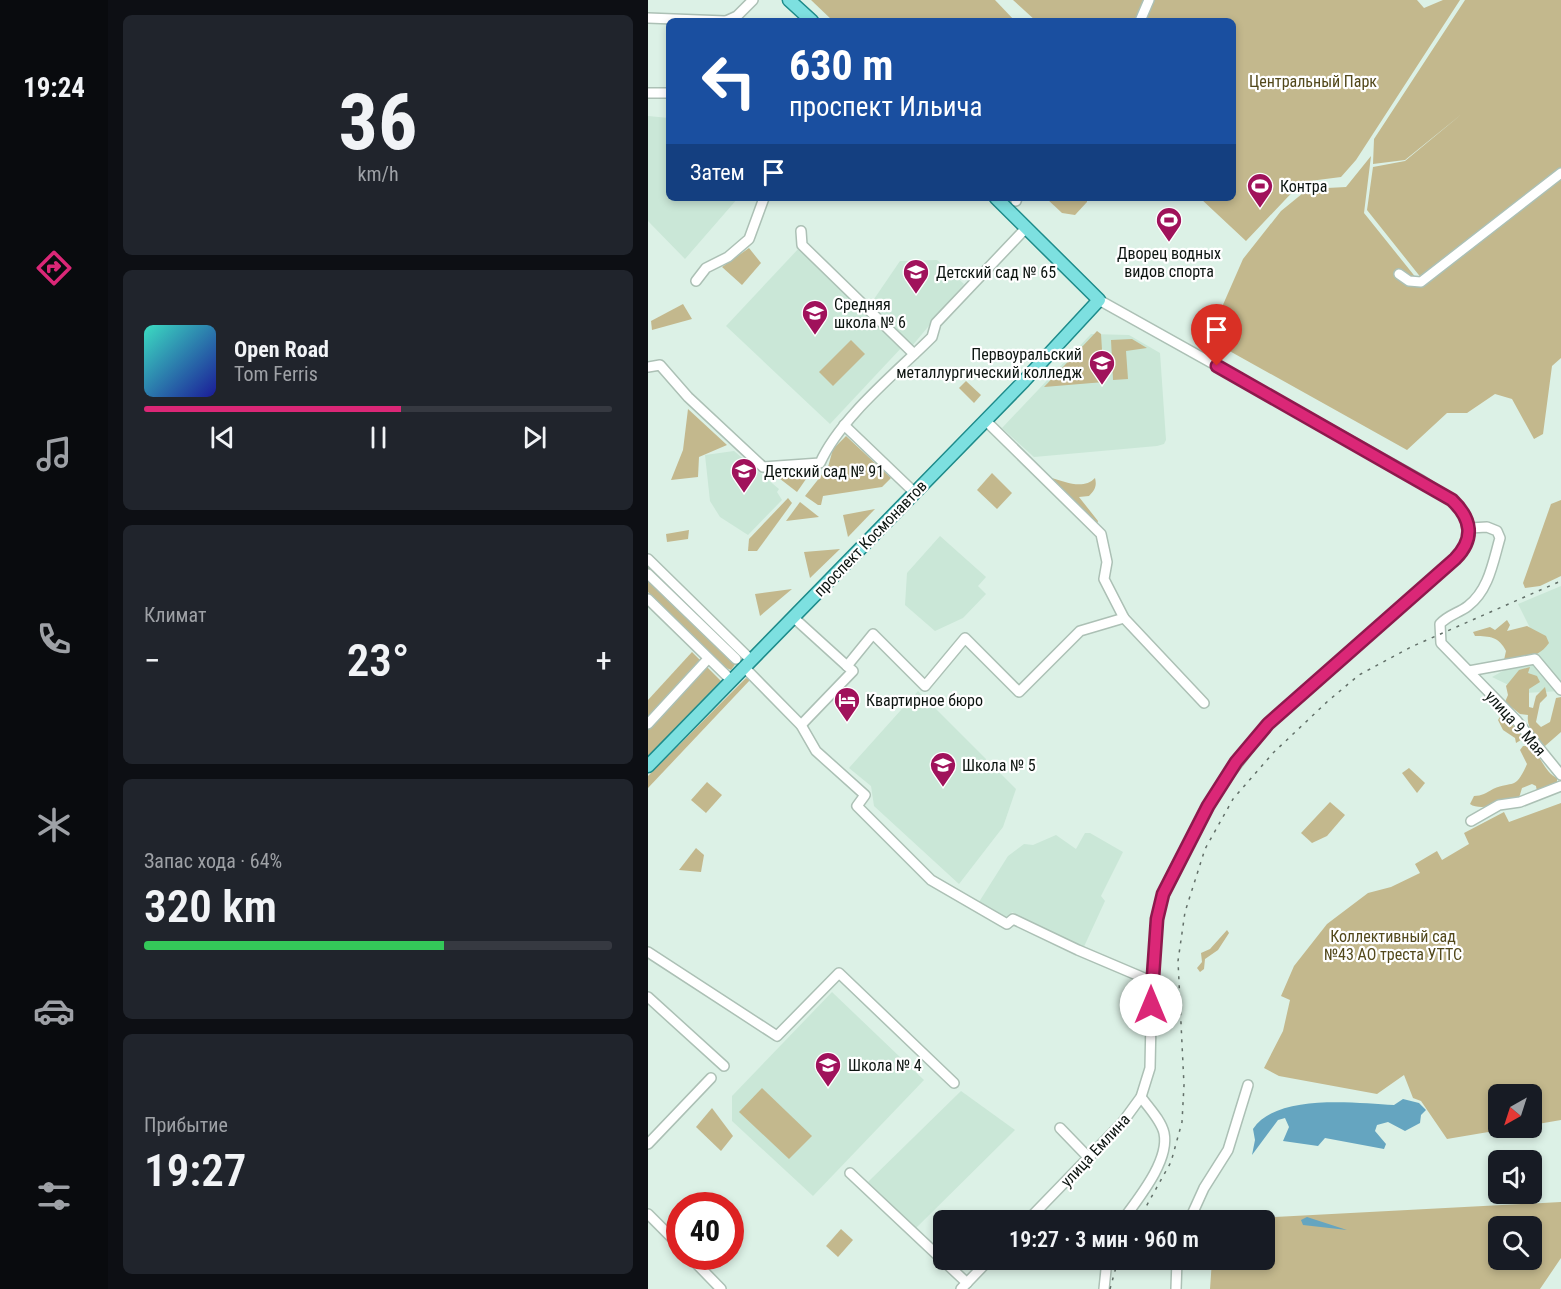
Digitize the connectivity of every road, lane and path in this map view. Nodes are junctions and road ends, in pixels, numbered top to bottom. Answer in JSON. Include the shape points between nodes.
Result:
{"nodes":[{"id":1,"x":753,"y":0,"type":"edge"},
{"id":2,"x":789,"y":0,"type":"edge"},
{"id":3,"x":1149,"y":0,"type":"edge"},
{"id":4,"x":648,"y":18,"type":"edge"},
{"id":5,"x":732,"y":18,"type":"edge"},
{"id":6,"x":808,"y":18,"type":"edge"},
{"id":7,"x":1141,"y":18,"type":"edge"},
{"id":8,"x":666,"y":19,"type":"edge"},
{"id":9,"x":648,"y":93,"type":"edge"},
{"id":10,"x":666,"y":93,"type":"edge"},
{"id":11,"x":1561,"y":173,"type":"edge"},
{"id":12,"x":763,"y":201,"type":"edge"},
{"id":13,"x":999,"y":201,"type":"edge"},
{"id":14,"x":1027,"y":227,"type":"junction"},
{"id":15,"x":801,"y":231,"type":"dead end"},
{"id":16,"x":1399,"y":274,"type":"dead end"},
{"id":17,"x":696,"y":282,"type":"dead end"},
{"id":18,"x":1095,"y":305,"type":"junction"},
{"id":19,"x":914,"y":354,"type":"junction"},
{"id":20,"x":648,"y":367,"type":"edge"},
{"id":21,"x":985,"y":420,"type":"junction"},
{"id":22,"x":844,"y":426,"type":"junction"},
{"id":23,"x":915,"y":493,"type":"junction"},
{"id":24,"x":1470,"y":528,"type":"junction"},
{"id":25,"x":648,"y":560,"type":"edge"},
{"id":26,"x":648,"y":574,"type":"edge"},
{"id":27,"x":648,"y":599,"type":"edge"},
{"id":28,"x":793,"y":618,"type":"junction"},
{"id":29,"x":1124,"y":618,"type":"junction"},
{"id":30,"x":706,"y":661,"type":"dead end"},
{"id":31,"x":744,"y":662,"type":"junction"},
{"id":32,"x":847,"y":666,"type":"junction"},
{"id":33,"x":1469,"y":671,"type":"junction"},
{"id":34,"x":731,"y":680,"type":"junction"},
{"id":35,"x":1561,"y":690,"type":"edge"},
{"id":36,"x":1204,"y":703,"type":"dead end"},
{"id":37,"x":648,"y":724,"type":"edge"},
{"id":38,"x":801,"y":725,"type":"junction"},
{"id":39,"x":648,"y":766,"type":"edge"},
{"id":40,"x":1561,"y":775,"type":"edge"},
{"id":41,"x":1561,"y":786,"type":"edge"},
{"id":42,"x":1471,"y":820,"type":"dead end"},
{"id":43,"x":648,"y":952,"type":"edge"},
{"id":44,"x":1151,"y":981,"type":"junction"},
{"id":45,"x":648,"y":997,"type":"edge"},
{"id":46,"x":724,"y":1066,"type":"dead end"},
{"id":47,"x":711,"y":1078,"type":"dead end"},
{"id":48,"x":954,"y":1083,"type":"dead end"},
{"id":49,"x":1248,"y":1085,"type":"dead end"},
{"id":50,"x":1141,"y":1097,"type":"junction"},
{"id":51,"x":1060,"y":1128,"type":"dead end"},
{"id":52,"x":648,"y":1144,"type":"edge"},
{"id":53,"x":1089,"y":1158,"type":"junction"},
{"id":54,"x":850,"y":1173,"type":"dead end"},
{"id":55,"x":1038,"y":1210,"type":"edge"},
{"id":56,"x":1130,"y":1210,"type":"edge"},
{"id":57,"x":1194,"y":1210,"type":"edge"},
{"id":58,"x":648,"y":1214,"type":"edge"},
{"id":59,"x":666,"y":1232,"type":"edge"},
{"id":60,"x":703,"y":1270,"type":"edge"},
{"id":61,"x":979,"y":1270,"type":"edge"},
{"id":62,"x":1106,"y":1270,"type":"edge"},
{"id":63,"x":1177,"y":1270,"type":"edge"},
{"id":64,"x":964,"y":1286,"type":"edge"},
{"id":65,"x":721,"y":1289,"type":"edge"},
{"id":66,"x":1104,"y":1289,"type":"edge"},
{"id":67,"x":1176,"y":1289,"type":"edge"}],
"edges":[{"from":1,"to":5,"type":"street"},
{"from":2,"to":6,"type":"main road"},
{"from":3,"to":7,"type":"street"},
{"from":4,"to":8,"type":"street"},
{"from":9,"to":10,"type":"street"},
{"from":11,"to":16,"type":"street","via":[[1420,282],[1408,281]]},
{"from":12,"to":17,"type":"street","via":[[749,239],[728,257],[706,268]]},
{"from":13,"to":14,"type":"main road"},
{"from":14,"to":18,"type":"main road"},
{"from":14,"to":19,"type":"street","via":[[936,323],[932,337]]},
{"from":15,"to":19,"type":"street","via":[[802,245]]},
{"from":18,"to":21,"type":"main road","name":"проспект Космонавтов"},
{"from":18,"to":24,"type":"street","via":[[1421,480],[1458,506]]},
{"from":19,"to":22,"type":"street"},
{"from":20,"to":22,"type":"street","via":[[660,365],[763,467],[820,463],[828,444]]},
{"from":21,"to":23,"type":"main road","name":"проспект Космонавтов"},
{"from":21,"to":29,"type":"street","via":[[1101,534],[1107,562],[1104,579]]},
{"from":22,"to":23,"type":"street"},
{"from":23,"to":28,"type":"main road","name":"проспект Космонавтов"},
{"from":24,"to":33,"type":"street","name":"улица 9 Мая","via":[[1487,527],[1497,531],[1500,538],[1486,583],[1477,597],[1438,627],[1441,643]]},
{"from":24,"to":44,"type":"street","name":"улица Емлина","via":[[1467,544],[1447,566],[1268,724],[1236,762],[1208,806],[1163,894]]},
{"from":25,"to":31,"type":"street"},
{"from":26,"to":31,"type":"street"},
{"from":27,"to":34,"type":"street"},
{"from":28,"to":31,"type":"main road","name":"проспект Космонавтов"},
{"from":28,"to":32,"type":"street"},
{"from":29,"to":32,"type":"street","via":[[1080,631],[1018,692],[965,638],[925,686],[873,634]]},
{"from":29,"to":36,"type":"street"},
{"from":30,"to":37,"type":"street"},
{"from":31,"to":34,"type":"main road","name":"проспект Космонавтов"},
{"from":31,"to":38,"type":"street"},
{"from":32,"to":38,"type":"street","via":[[853,671]]},
{"from":33,"to":35,"type":"street","via":[[1535,659]]},
{"from":33,"to":40,"type":"street","name":"улица 9 Мая"},
{"from":34,"to":39,"type":"main road","name":"проспект Космонавтов"},
{"from":38,"to":44,"type":"street","via":[[816,751],[865,795],[857,806],[931,880],[1007,924],[1013,919]]},
{"from":41,"to":42,"type":"street","via":[[1520,802],[1499,805]]},
{"from":43,"to":48,"type":"street","via":[[777,1036],[839,973]]},
{"from":44,"to":50,"type":"street","name":"улица Емлина","via":[[1150,1060]]},
{"from":45,"to":46,"type":"street"},
{"from":47,"to":52,"type":"street"},
{"from":49,"to":57,"type":"street","via":[[1228,1150]]},
{"from":50,"to":53,"type":"street","name":"улица Емлина"},
{"from":50,"to":56,"type":"street","via":[[1164,1133],[1163,1149],[1149,1183]]},
{"from":51,"to":53,"type":"street"},
{"from":53,"to":55,"type":"street","name":"улица Емлина"},
{"from":54,"to":64,"type":"street"},
{"from":58,"to":59,"type":"street"},
{"from":60,"to":65,"type":"street"},
{"from":61,"to":64,"type":"street"},
{"from":62,"to":66,"type":"street"},
{"from":63,"to":67,"type":"street"}]}
